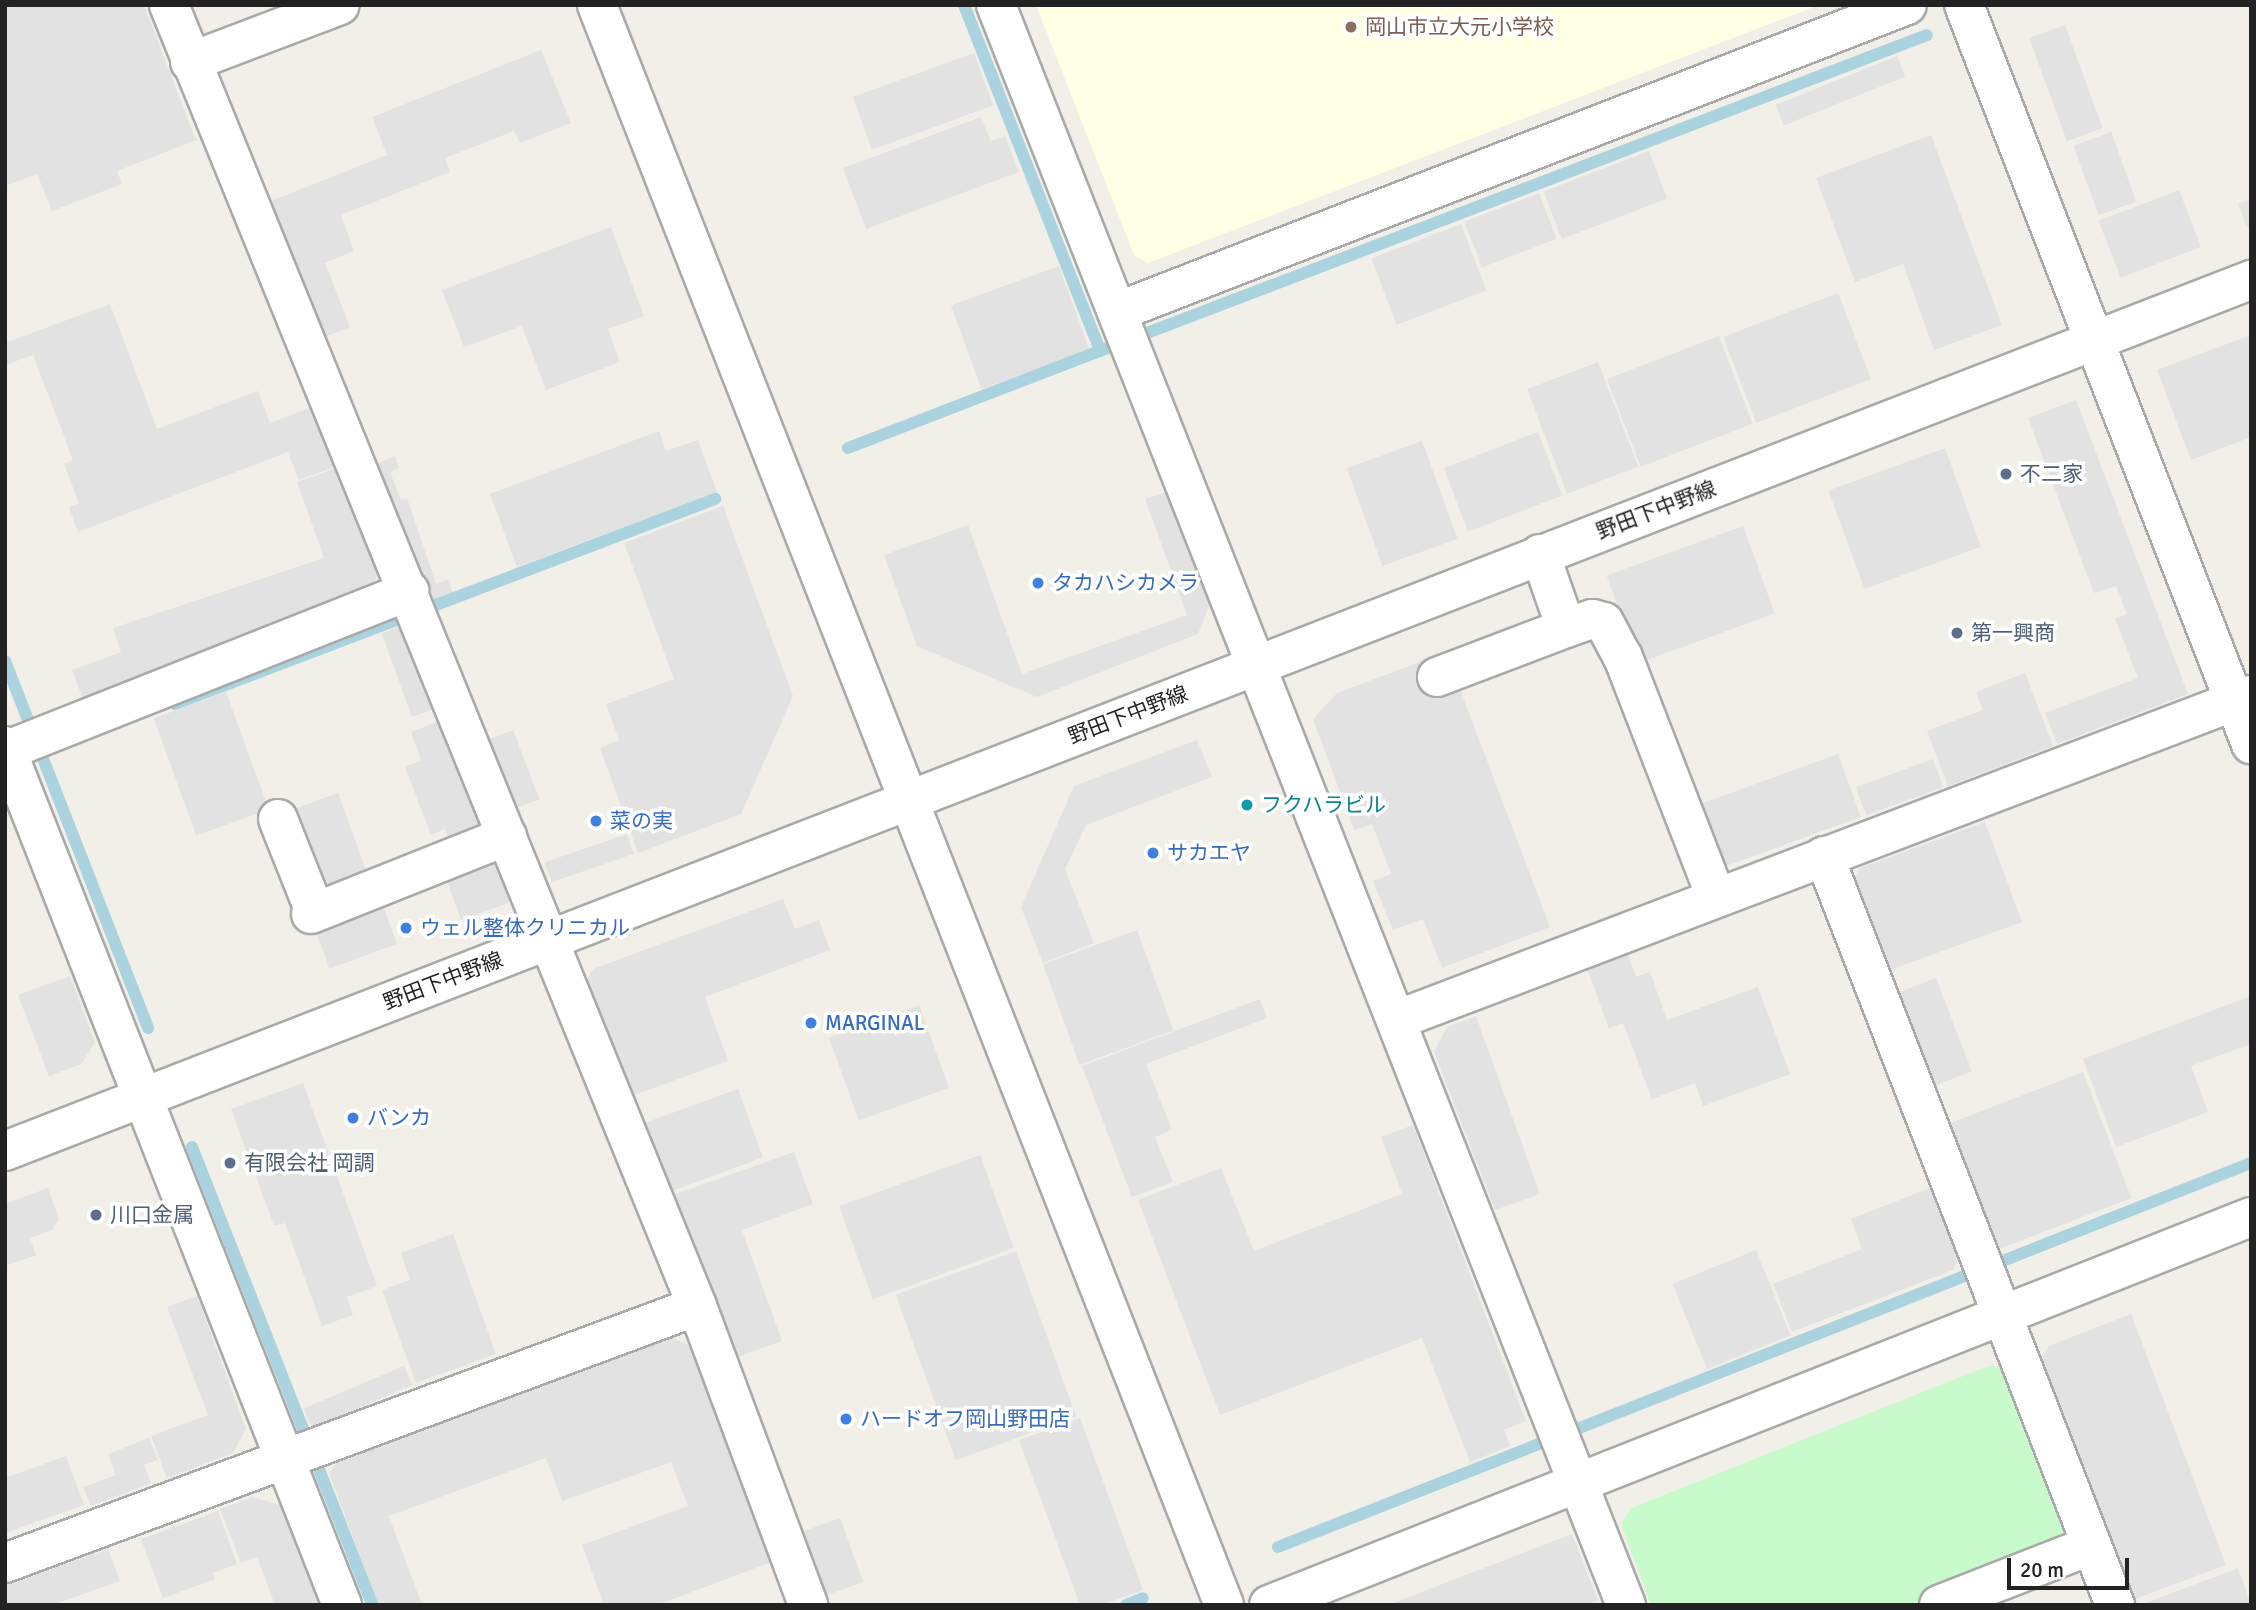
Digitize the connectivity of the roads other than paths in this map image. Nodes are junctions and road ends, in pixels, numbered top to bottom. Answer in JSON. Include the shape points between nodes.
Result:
{"nodes":[{"id":1,"x":169,"y":5,"type":"edge"},
{"id":2,"x":340,"y":5,"type":"edge"},
{"id":3,"x":597,"y":5,"type":"edge"},
{"id":4,"x":996,"y":5,"type":"edge"},
{"id":5,"x":1906,"y":5,"type":"edge"},
{"id":6,"x":1964,"y":5,"type":"edge"},
{"id":7,"x":190,"y":62,"type":"junction"},
{"id":8,"x":2251,"y":280,"type":"edge"},
{"id":9,"x":1126,"y":330,"type":"junction"},
{"id":10,"x":2096,"y":339,"type":"junction"},
{"id":11,"x":1540,"y":555,"type":"junction"},
{"id":12,"x":415,"y":606,"type":"junction"},
{"id":13,"x":1566,"y":628,"type":"junction"},
{"id":14,"x":1256,"y":665,"type":"junction"},
{"id":15,"x":1437,"y":677,"type":"dead end"},
{"id":16,"x":2242,"y":698,"type":"edge"},
{"id":17,"x":2251,"y":744,"type":"edge"},
{"id":18,"x":17,"y":745,"type":"edge"},
{"id":19,"x":908,"y":801,"type":"junction"},
{"id":20,"x":278,"y":819,"type":"dead end"},
{"id":21,"x":507,"y":836,"type":"junction"},
{"id":22,"x":1824,"y":856,"type":"junction"},
{"id":23,"x":1716,"y":897,"type":"junction"},
{"id":24,"x":549,"y":939,"type":"junction"},
{"id":25,"x":1399,"y":1019,"type":"junction"},
{"id":26,"x":145,"y":1097,"type":"junction"},
{"id":27,"x":5,"y":1151,"type":"edge"},
{"id":28,"x":2251,"y":1217,"type":"edge"},
{"id":29,"x":697,"y":1306,"type":"junction"},
{"id":30,"x":2002,"y":1315,"type":"junction"},
{"id":31,"x":305,"y":1454,"type":"junction"},
{"id":32,"x":1578,"y":1483,"type":"junction"},
{"id":33,"x":2092,"y":1545,"type":"junction"},
{"id":34,"x":5,"y":1563,"type":"edge"},
{"id":35,"x":342,"y":1605,"type":"edge"},
{"id":36,"x":808,"y":1605,"type":"edge"},
{"id":37,"x":1223,"y":1605,"type":"edge"},
{"id":38,"x":1269,"y":1605,"type":"edge"},
{"id":39,"x":1626,"y":1605,"type":"edge"},
{"id":40,"x":1939,"y":1605,"type":"edge"},
{"id":41,"x":2115,"y":1605,"type":"edge"}],
"edges":[{"from":1,"to":7,"type":"street"},
{"from":2,"to":7,"type":"street"},
{"from":3,"to":19,"type":"street"},
{"from":4,"to":9,"type":"street"},
{"from":5,"to":9,"type":"street"},
{"from":6,"to":10,"type":"street"},
{"from":7,"to":12,"type":"street"},
{"from":8,"to":10,"type":"street","name":"野田下中野線"},
{"from":9,"to":14,"type":"street"},
{"from":10,"to":11,"type":"street","name":"野田下中野線"},
{"from":10,"to":16,"type":"street"},
{"from":11,"to":13,"type":"street"},
{"from":11,"to":14,"type":"street","name":"野田下中野線"},
{"from":12,"to":18,"type":"street"},
{"from":12,"to":21,"type":"street"},
{"from":13,"to":15,"type":"street"},
{"from":13,"to":23,"type":"street","via":[[1592,619],[1604,622],[1614,634]]},
{"from":14,"to":19,"type":"street","name":"野田下中野線"},
{"from":14,"to":25,"type":"street"},
{"from":16,"to":17,"type":"street"},
{"from":16,"to":22,"type":"street"},
{"from":18,"to":26,"type":"street"},
{"from":19,"to":24,"type":"street","name":"野田下中野線"},
{"from":19,"to":37,"type":"street"},
{"from":20,"to":21,"type":"street","via":[[313,913]]},
{"from":21,"to":24,"type":"street"},
{"from":22,"to":23,"type":"street"},
{"from":22,"to":30,"type":"street"},
{"from":23,"to":25,"type":"street"},
{"from":24,"to":26,"type":"street","name":"野田下中野線"},
{"from":24,"to":29,"type":"street"},
{"from":25,"to":32,"type":"street"},
{"from":26,"to":27,"type":"street","name":"野田下中野線"},
{"from":26,"to":31,"type":"street"},
{"from":28,"to":30,"type":"street"},
{"from":29,"to":31,"type":"street"},
{"from":29,"to":36,"type":"street"},
{"from":30,"to":32,"type":"street"},
{"from":30,"to":33,"type":"street"},
{"from":31,"to":34,"type":"street"},
{"from":31,"to":35,"type":"street"},
{"from":32,"to":38,"type":"street"},
{"from":32,"to":39,"type":"street"},
{"from":33,"to":40,"type":"street"},
{"from":33,"to":41,"type":"street"}]}
